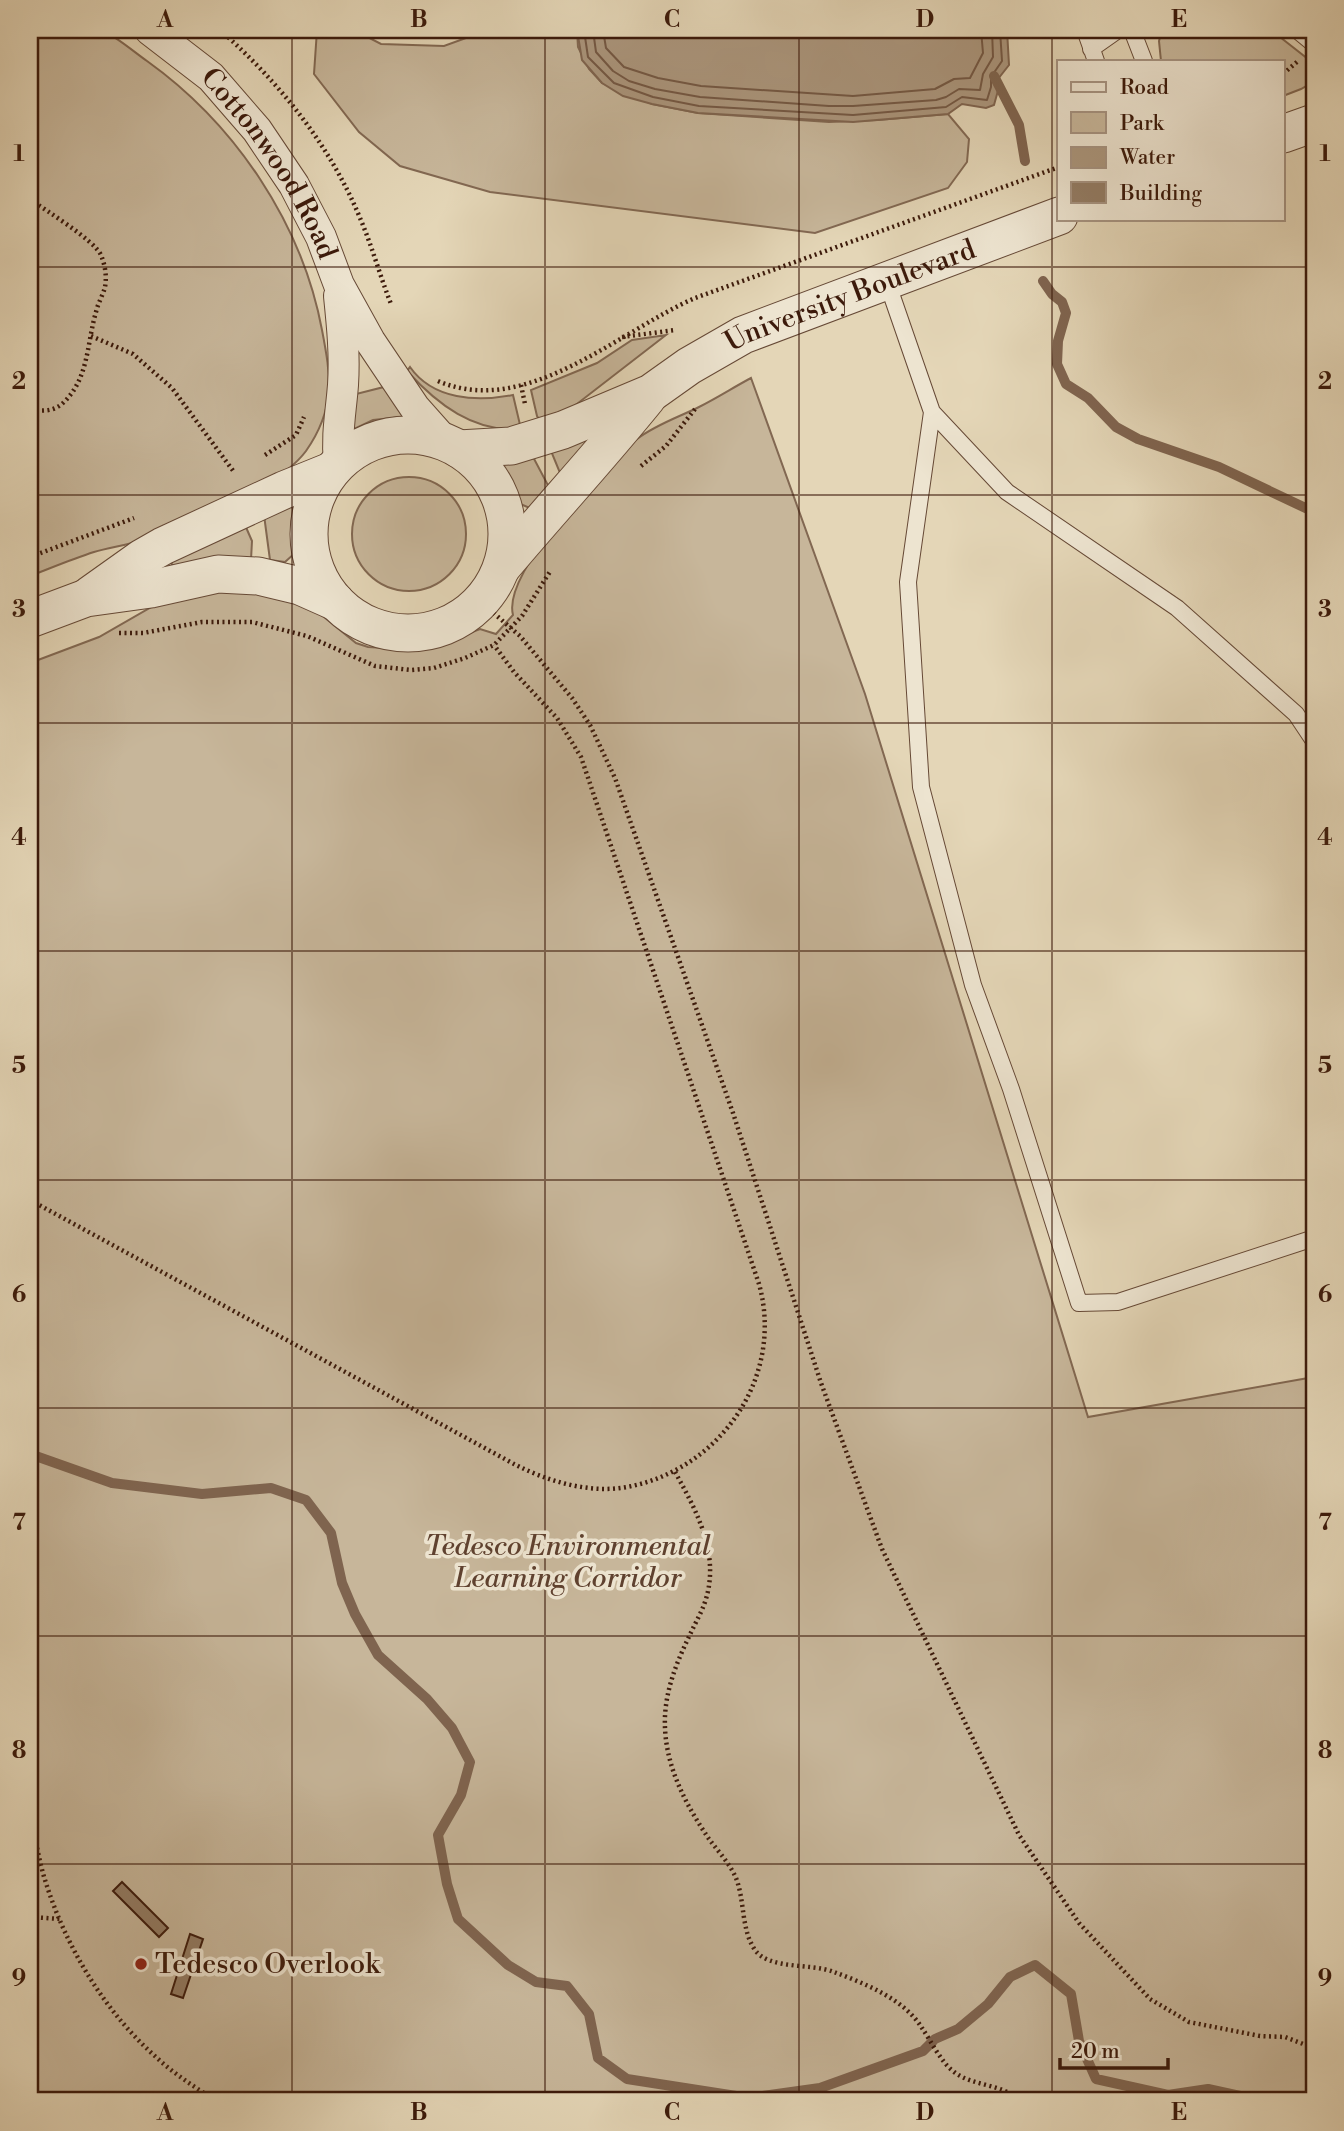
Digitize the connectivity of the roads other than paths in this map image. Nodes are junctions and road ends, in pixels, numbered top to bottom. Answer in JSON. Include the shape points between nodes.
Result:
{"nodes":[{"id":1,"x":150,"y":30,"type":"edge"},
{"id":2,"x":1085,"y":30,"type":"edge"},
{"id":3,"x":1118,"y":30,"type":"edge"},
{"id":4,"x":1132,"y":30,"type":"edge"},
{"id":5,"x":1297,"y":30,"type":"edge"},
{"id":6,"x":1309,"y":50,"type":"edge"},
{"id":7,"x":1094,"y":55,"type":"edge"},
{"id":8,"x":1144,"y":60,"type":"edge"},
{"id":9,"x":1314,"y":123,"type":"edge"},
{"id":10,"x":1284,"y":134,"type":"edge"},
{"id":11,"x":1057,"y":217,"type":"edge"},
{"id":12,"x":886,"y":279,"type":"junction"},
{"id":13,"x":339,"y":285,"type":"junction"},
{"id":14,"x":651,"y":393,"type":"junction"},
{"id":15,"x":932,"y":412,"type":"junction"},
{"id":16,"x":453,"y":446,"type":"junction"},
{"id":17,"x":335,"y":467,"type":"junction"},
{"id":18,"x":502,"y":567,"type":"junction"},
{"id":19,"x":86,"y":598,"type":"junction"},
{"id":20,"x":336,"y":602,"type":"junction"},
{"id":21,"x":30,"y":619,"type":"edge"},
{"id":22,"x":1314,"y":741,"type":"edge"},
{"id":23,"x":1314,"y":1238,"type":"edge"}],
"edges":[{"from":1,"to":13,"type":"street","name":"Cottonwood Road","via":[[211,77],[257,130],[295,185]]},
{"from":2,"to":7,"type":"lane"},
{"from":3,"to":7,"type":"lane"},
{"from":4,"to":8,"type":"lane"},
{"from":5,"to":6,"type":"lane"},
{"from":9,"to":10,"type":"street"},
{"from":11,"to":12,"type":"street","name":"University Boulevard"},
{"from":12,"to":14,"type":"street","name":"University Boulevard","via":[[743,335]]},
{"from":12,"to":15,"type":"lane"},
{"from":13,"to":16,"type":"street","name":"Cottonwood Road","via":[[415,408]]},
{"from":13,"to":17,"type":"street","name":"Cottonwood Road","via":[[343,384]]},
{"from":14,"to":16,"type":"street","name":"University Boulevard","via":[[535,440],[511,446]]},
{"from":14,"to":18,"type":"street","name":"University Boulevard"},
{"from":15,"to":22,"type":"lane","via":[[1007,492],[1177,608],[1296,714]]},
{"from":15,"to":23,"type":"lane","via":[[908,582],[920,787],[973,985],[1079,1303],[1118,1302]]},
{"from":16,"to":17,"type":"street","via":[[416,435],[387,436],[360,447]]},
{"from":16,"to":18,"type":"street","via":[[476,462],[503,505],[507,535]]},
{"from":17,"to":19,"type":"street","via":[[163,546]]},
{"from":17,"to":20,"type":"street","via":[[318,492],[309,538],[320,581]]},
{"from":18,"to":20,"type":"street","via":[[481,601],[440,628],[389,632],[352,617]]},
{"from":19,"to":20,"type":"street","via":[[239,574],[300,586]]},
{"from":19,"to":21,"type":"street"}]}
